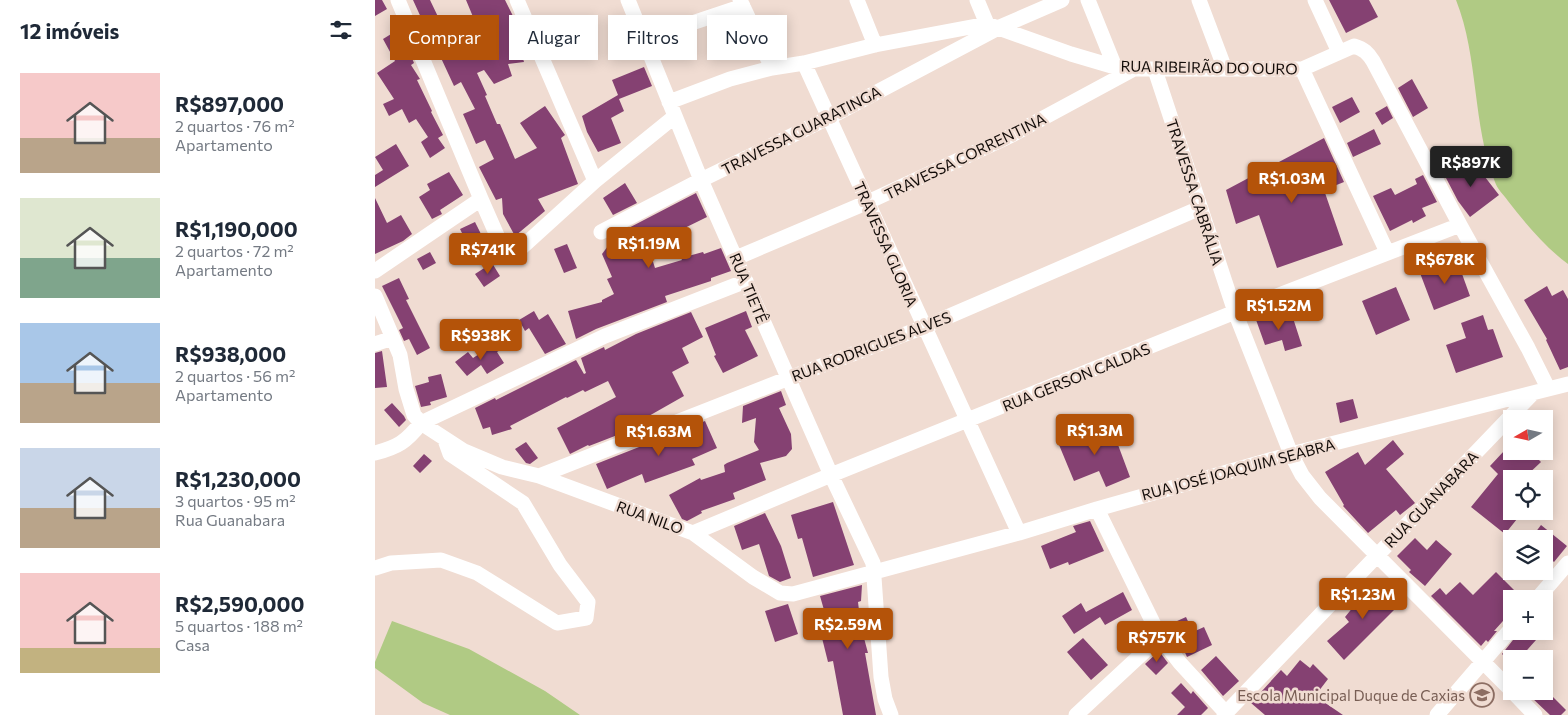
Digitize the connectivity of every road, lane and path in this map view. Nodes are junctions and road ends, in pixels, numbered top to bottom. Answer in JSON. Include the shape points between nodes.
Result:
{"nodes":[{"id":1,"x":398,"y":0,"type":"edge"},
{"id":2,"x":517,"y":0,"type":"edge"},
{"id":3,"x":628,"y":0,"type":"edge"},
{"id":4,"x":857,"y":0,"type":"edge"},
{"id":5,"x":977,"y":0,"type":"edge"},
{"id":6,"x":1062,"y":0,"type":"edge"},
{"id":7,"x":1088,"y":0,"type":"edge"},
{"id":8,"x":1199,"y":0,"type":"edge"},
{"id":9,"x":1315,"y":0,"type":"edge"},
{"id":10,"x":741,"y":3,"type":"edge"},
{"id":11,"x":634,"y":15,"type":"edge"},
{"id":12,"x":697,"y":19,"type":"edge"},
{"id":13,"x":994,"y":25,"type":"junction"},
{"id":14,"x":875,"y":45,"type":"junction"},
{"id":15,"x":1339,"y":52,"type":"junction"},
{"id":16,"x":652,"y":60,"type":"edge"},
{"id":17,"x":804,"y":63,"type":"junction"},
{"id":18,"x":1115,"y":66,"type":"junction"},
{"id":19,"x":772,"y":68,"type":"junction"},
{"id":20,"x":1134,"y":69,"type":"junction"},
{"id":21,"x":1225,"y":69,"type":"junction"},
{"id":22,"x":1155,"y":70,"type":"junction"},
{"id":23,"x":1302,"y":70,"type":"junction"},
{"id":24,"x":669,"y":102,"type":"junction"},
{"id":25,"x":674,"y":117,"type":"junction"},
{"id":26,"x":830,"y":117,"type":"junction"},
{"id":27,"x":701,"y":180,"type":"junction"},
{"id":28,"x":595,"y":181,"type":"junction"},
{"id":29,"x":481,"y":199,"type":"junction"},
{"id":30,"x":868,"y":202,"type":"junction"},
{"id":31,"x":1200,"y":208,"type":"junction"},
{"id":32,"x":1460,"y":225,"type":"junction"},
{"id":33,"x":601,"y":232,"type":"dead end"},
{"id":34,"x":1387,"y":252,"type":"junction"},
{"id":35,"x":737,"y":258,"type":"junction"},
{"id":36,"x":375,"y":271,"type":"edge"},
{"id":37,"x":746,"y":281,"type":"junction"},
{"id":38,"x":375,"y":296,"type":"edge"},
{"id":39,"x":1235,"y":312,"type":"junction"},
{"id":40,"x":924,"y":328,"type":"junction"},
{"id":41,"x":393,"y":338,"type":"junction"},
{"id":42,"x":375,"y":344,"type":"edge"},
{"id":43,"x":789,"y":378,"type":"junction"},
{"id":44,"x":1568,"y":384,"type":"edge"},
{"id":45,"x":1548,"y":388,"type":"junction"},
{"id":46,"x":1533,"y":392,"type":"junction"},
{"id":47,"x":968,"y":420,"type":"junction"},
{"id":48,"x":421,"y":423,"type":"junction"},
{"id":49,"x":445,"y":439,"type":"junction"},
{"id":50,"x":375,"y":453,"type":"edge"},
{"id":51,"x":1291,"y":454,"type":"junction"},
{"id":52,"x":831,"y":474,"type":"junction"},
{"id":53,"x":539,"y":476,"type":"junction"},
{"id":54,"x":1097,"y":509,"type":"junction"},
{"id":55,"x":693,"y":533,"type":"junction"},
{"id":56,"x":1019,"y":533,"type":"junction"},
{"id":57,"x":1377,"y":555,"type":"junction"},
{"id":58,"x":911,"y":563,"type":"joint"},
{"id":59,"x":1568,"y":563,"type":"edge"},
{"id":60,"x":375,"y":568,"type":"edge"},
{"id":61,"x":875,"y":573,"type":"junction"},
{"id":62,"x":1545,"y":590,"type":"edge"},
{"id":63,"x":1160,"y":637,"type":"junction"},
{"id":64,"x":1503,"y":638,"type":"edge"},
{"id":65,"x":1483,"y":662,"type":"junction"},
{"id":66,"x":1503,"y":682,"type":"edge"},
{"id":67,"x":1521,"y":700,"type":"edge"},
{"id":68,"x":1231,"y":712,"type":"edge"},
{"id":69,"x":891,"y":715,"type":"edge"},
{"id":70,"x":1076,"y":715,"type":"edge"},
{"id":71,"x":1437,"y":715,"type":"edge"},
{"id":72,"x":1535,"y":715,"type":"edge"}],
"edges":[{"from":1,"to":29,"type":"street"},
{"from":2,"to":28,"type":"street"},
{"from":3,"to":11,"type":"street","name":"RUA TIETÊ"},
{"from":4,"to":14,"type":"street"},
{"from":5,"to":13,"type":"street"},
{"from":6,"to":13,"type":"street"},
{"from":7,"to":18,"type":"street"},
{"from":8,"to":21,"type":"street"},
{"from":9,"to":15,"type":"street"},
{"from":10,"to":12,"type":"street"},
{"from":10,"to":19,"type":"street"},
{"from":13,"to":14,"type":"street"},
{"from":13,"to":18,"type":"street","name":"RUA RIBEIRÃO DO OURO","via":[[1071,54]]},
{"from":13,"to":26,"type":"street","name":"TRAVESSA GUARATINGA"},
{"from":14,"to":17,"type":"street"},
{"from":15,"to":23,"type":"street","name":"RUA RIBEIRÃO DO OURO"},
{"from":15,"to":32,"type":"street","name":"RUA RIBEIRÃO DO OURO","via":[[1355,46],[1368,52]]},
{"from":16,"to":24,"type":"street","name":"RUA TIETÊ"},
{"from":17,"to":19,"type":"street"},
{"from":17,"to":26,"type":"street","name":"TRAVESSA GLORIA"},
{"from":18,"to":20,"type":"street","name":"RUA RIBEIRÃO DO OURO"},
{"from":19,"to":24,"type":"street","via":[[730,79]]},
{"from":20,"to":22,"type":"street","name":"RUA RIBEIRÃO DO OURO"},
{"from":20,"to":30,"type":"street","name":"TRAVESSA CORRENTINA","via":[[1010,136]]},
{"from":21,"to":22,"type":"street","name":"RUA RIBEIRÃO DO OURO"},
{"from":21,"to":23,"type":"street","name":"RUA RIBEIRÃO DO OURO"},
{"from":22,"to":31,"type":"street","name":"TRAVESSA CABRÁLIA"},
{"from":23,"to":34,"type":"street"},
{"from":24,"to":25,"type":"street","name":"RUA TIETÊ"},
{"from":25,"to":27,"type":"street","name":"RUA TIETÊ"},
{"from":25,"to":28,"type":"street"},
{"from":26,"to":27,"type":"street","name":"TRAVESSA GUARATINGA"},
{"from":26,"to":30,"type":"street","name":"TRAVESSA GLORIA"},
{"from":27,"to":33,"type":"street","name":"TRAVESSA GUARATINGA"},
{"from":27,"to":35,"type":"street","name":"RUA TIETÊ"},
{"from":28,"to":29,"type":"street","via":[[512,253],[503,249]]},
{"from":29,"to":36,"type":"street"},
{"from":30,"to":35,"type":"street","name":"TRAVESSA CORRENTINA"},
{"from":30,"to":40,"type":"street","name":"TRAVESSA GLORIA"},
{"from":31,"to":39,"type":"street","name":"TRAVESSA CABRÁLIA"},
{"from":31,"to":40,"type":"street","name":"RUA RODRIGUES ALVES"},
{"from":32,"to":34,"type":"street","name":"RUA GERSON CALDAS"},
{"from":32,"to":45,"type":"street"},
{"from":34,"to":39,"type":"street","name":"RUA GERSON CALDAS"},
{"from":35,"to":37,"type":"street","name":"RUA TIETÊ"},
{"from":37,"to":43,"type":"street","name":"RUA TIETÊ"},
{"from":37,"to":48,"type":"street","via":[[605,336]]},
{"from":38,"to":41,"type":"street"},
{"from":39,"to":47,"type":"street","name":"RUA GERSON CALDAS"},
{"from":39,"to":51,"type":"street","name":"TRAVESSA CABRÁLIA"},
{"from":40,"to":43,"type":"street","name":"RUA RODRIGUES ALVES"},
{"from":40,"to":47,"type":"street","name":"TRAVESSA GLORIA"},
{"from":41,"to":42,"type":"street"},
{"from":41,"to":48,"type":"street","via":[[414,415]]},
{"from":43,"to":52,"type":"street","name":"RUA TIETÊ"},
{"from":43,"to":53,"type":"street","name":"RUA RODRIGUES ALVES"},
{"from":44,"to":45,"type":"street","name":"RUA JOSÉ JOAQUIM SEABRA"},
{"from":45,"to":46,"type":"street","name":"RUA JOSÉ JOAQUIM SEABRA"},
{"from":46,"to":51,"type":"street","name":"RUA JOSÉ JOAQUIM SEABRA"},
{"from":46,"to":57,"type":"street","name":"RUA GUANABARA"},
{"from":47,"to":52,"type":"street","name":"RUA GERSON CALDAS"},
{"from":47,"to":56,"type":"street","name":"TRAVESSA GLORIA"},
{"from":48,"to":49,"type":"street","name":"RUA NILO"},
{"from":48,"to":50,"type":"street","via":[[410,437],[394,448]]},
{"from":49,"to":53,"type":"street","name":"RUA NILO","via":[[463,451],[503,467]]},
{"from":49,"to":60,"type":"street","via":[[450,454],[523,504],[560,565],[588,602],[586,618],[557,622],[477,573],[441,560],[391,563]]},
{"from":51,"to":54,"type":"street","name":"RUA JOSÉ JOAQUIM SEABRA"},
{"from":51,"to":57,"type":"street","name":"TRAVESSA CABRÁLIA","via":[[1302,476],[1320,498]]},
{"from":52,"to":55,"type":"street","name":"RUA GERSON CALDAS"},
{"from":52,"to":61,"type":"street","name":"RUA TIETÊ"},
{"from":53,"to":55,"type":"street","name":"RUA NILO"},
{"from":54,"to":56,"type":"street","name":"RUA JOSÉ JOAQUIM SEABRA"},
{"from":54,"to":63,"type":"street"},
{"from":55,"to":61,"type":"street","name":"RUA NILO","via":[[780,593],[793,594]]},
{"from":56,"to":58,"type":"street","name":"RUA JOSÉ JOAQUIM SEABRA"},
{"from":57,"to":65,"type":"street","name":"TRAVESSA CABRÁLIA"},
{"from":57,"to":68,"type":"street","name":"RUA GUANABARA"},
{"from":58,"to":61,"type":"street","name":"RUA NILO"},
{"from":59,"to":62,"type":"street"},
{"from":61,"to":69,"type":"street","name":"RUA TIETÊ","via":[[881,677]]},
{"from":63,"to":68,"type":"street","via":[[1181,663]]},
{"from":63,"to":70,"type":"street"},
{"from":64,"to":65,"type":"street"},
{"from":65,"to":66,"type":"street","name":"TRAVESSA CABRÁLIA"},
{"from":65,"to":71,"type":"street"},
{"from":67,"to":72,"type":"street","name":"TRAVESSA CABRÁLIA"}]}
